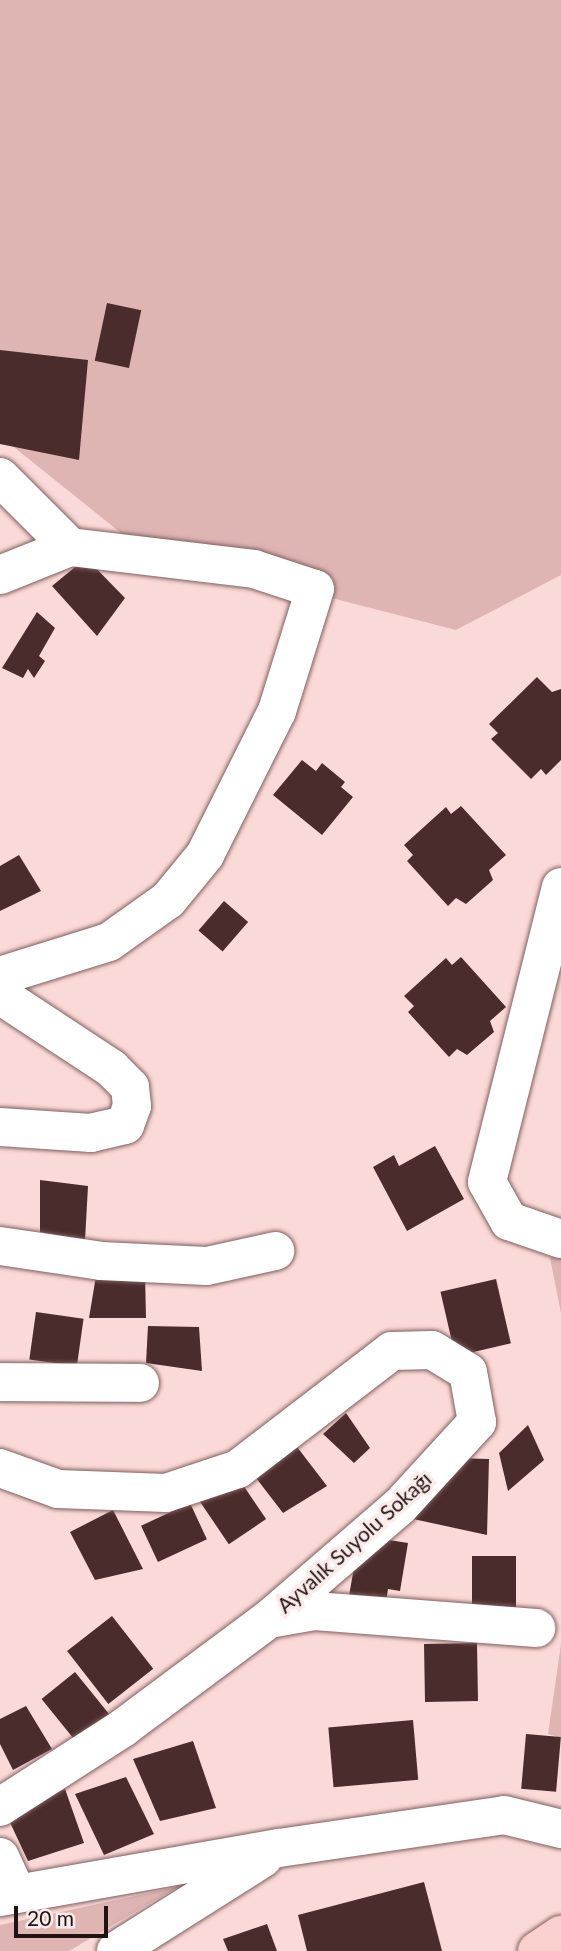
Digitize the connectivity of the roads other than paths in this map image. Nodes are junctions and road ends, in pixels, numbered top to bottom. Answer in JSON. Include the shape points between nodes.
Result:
{"nodes":[{"id":1,"x":0,"y":477,"type":"edge"},
{"id":2,"x":70,"y":547,"type":"junction"},
{"id":3,"x":0,"y":575,"type":"edge"},
{"id":4,"x":561,"y":887,"type":"edge"},
{"id":5,"x":0,"y":976,"type":"edge"},
{"id":6,"x":0,"y":995,"type":"edge"},
{"id":7,"x":0,"y":1127,"type":"edge"},
{"id":8,"x":561,"y":1239,"type":"edge"},
{"id":9,"x":0,"y":1245,"type":"edge"},
{"id":10,"x":275,"y":1251,"type":"dead end"},
{"id":11,"x":0,"y":1382,"type":"edge"},
{"id":12,"x":140,"y":1383,"type":"dead end"},
{"id":13,"x":0,"y":1468,"type":"edge"},
{"id":14,"x":269,"y":1619,"type":"junction"},
{"id":15,"x":536,"y":1628,"type":"dead end"},
{"id":16,"x":0,"y":1807,"type":"edge"},
{"id":17,"x":561,"y":1829,"type":"edge"},
{"id":18,"x":279,"y":1848,"type":"junction"},
{"id":19,"x":0,"y":1857,"type":"edge"},
{"id":20,"x":8,"y":1895,"type":"edge"},
{"id":21,"x":561,"y":1935,"type":"edge"},
{"id":22,"x":116,"y":1951,"type":"edge"},
{"id":23,"x":537,"y":1951,"type":"edge"}],
"edges":[{"from":1,"to":2,"type":"street"},
{"from":2,"to":3,"type":"street"},
{"from":2,"to":5,"type":"street","via":[[254,569],[315,589],[277,711],[205,855],[168,900],[108,942]]},
{"from":4,"to":8,"type":"street","via":[[487,1182],[509,1221]]},
{"from":6,"to":7,"type":"street","via":[[111,1068],[130,1087],[132,1105],[125,1125],[91,1133]]},
{"from":9,"to":10,"type":"street","via":[[100,1261],[206,1266]]},
{"from":11,"to":12,"type":"street"},
{"from":13,"to":14,"type":"street","name":"Ayvalık Suyolu Sokağı","via":[[58,1489],[166,1493],[238,1469],[392,1351],[432,1350],[468,1372],[477,1422],[400,1506]]},
{"from":14,"to":15,"type":"street","name":"Ayvalık Suyolu Sokağı","via":[[314,1611]]},
{"from":14,"to":16,"type":"street","name":"Ayvalık Suyolu Sokağı","via":[[123,1728]]},
{"from":17,"to":18,"type":"street","via":[[504,1815]]},
{"from":18,"to":20,"type":"street"},
{"from":18,"to":22,"type":"street"},
{"from":19,"to":20,"type":"street"},
{"from":21,"to":23,"type":"main road"}]}
